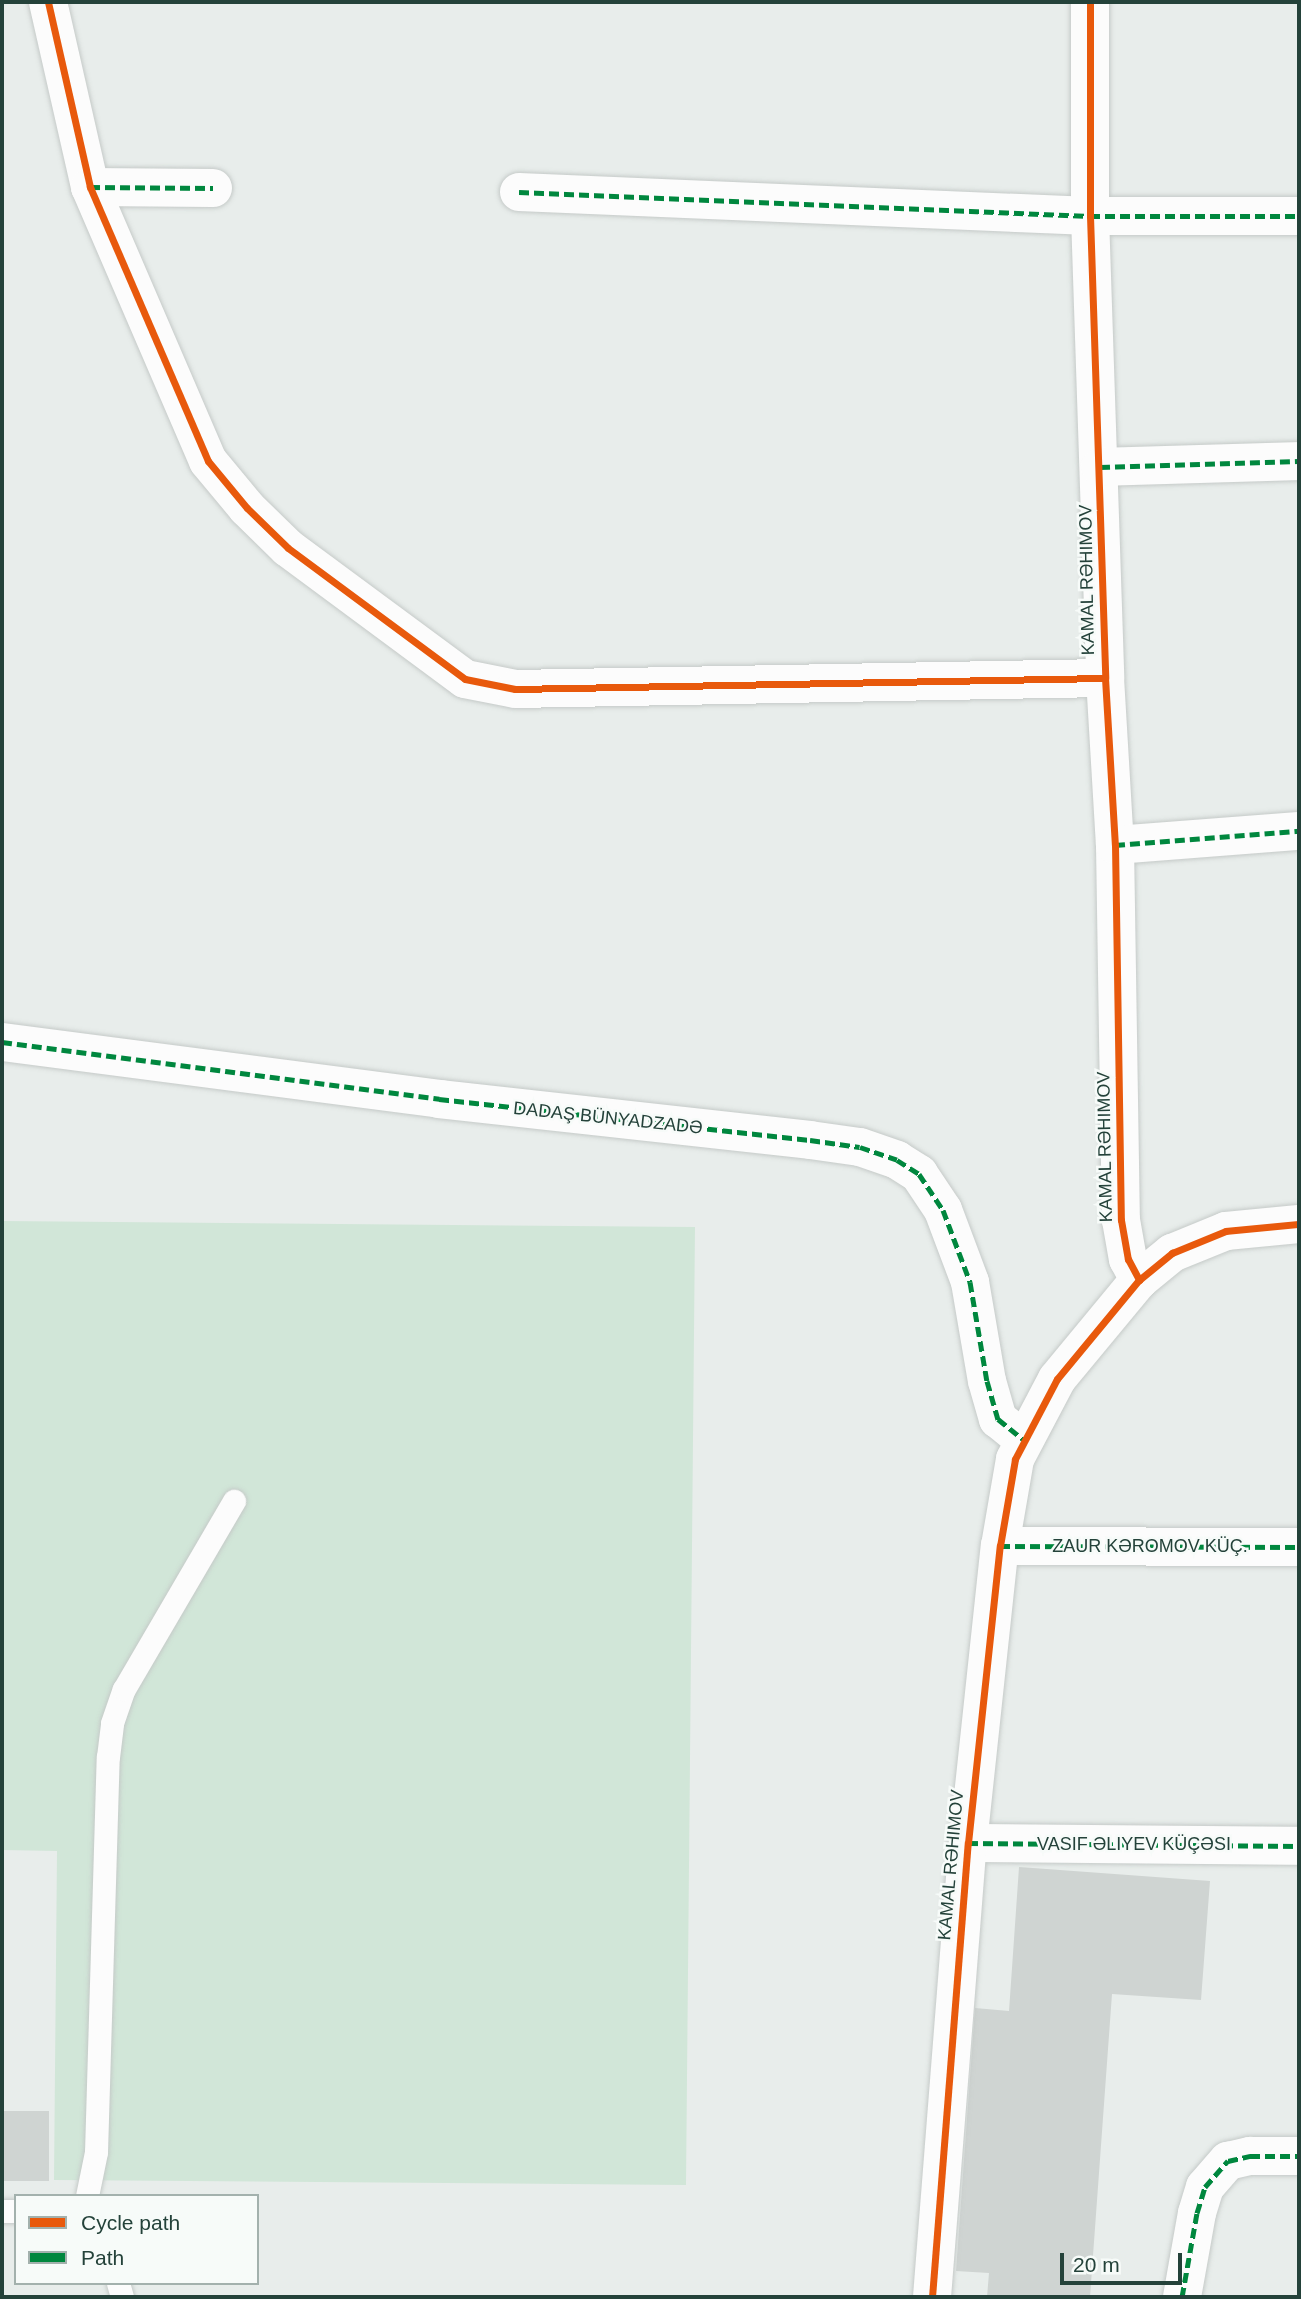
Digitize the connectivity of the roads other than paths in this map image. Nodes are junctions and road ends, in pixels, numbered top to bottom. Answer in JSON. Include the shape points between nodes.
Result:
{"nodes":[{"id":1,"x":48,"y":2,"type":"edge"},
{"id":2,"x":1090,"y":2,"type":"edge"},
{"id":3,"x":90,"y":187,"type":"junction"},
{"id":4,"x":213,"y":188,"type":"dead end"},
{"id":5,"x":519,"y":192,"type":"dead end"},
{"id":6,"x":1090,"y":216,"type":"junction"},
{"id":7,"x":1299,"y":216,"type":"edge"},
{"id":8,"x":1299,"y":461,"type":"edge"},
{"id":9,"x":1100,"y":467,"type":"junction"},
{"id":10,"x":1105,"y":678,"type":"junction"},
{"id":11,"x":1299,"y":831,"type":"edge"},
{"id":12,"x":1115,"y":845,"type":"junction"},
{"id":13,"x":2,"y":1042,"type":"edge"},
{"id":14,"x":1299,"y":1224,"type":"edge"},
{"id":15,"x":1139,"y":1280,"type":"junction"},
{"id":16,"x":1023,"y":1439,"type":"junction"},
{"id":17,"x":234,"y":1501,"type":"dead end"},
{"id":18,"x":1000,"y":1546,"type":"junction"},
{"id":19,"x":1299,"y":1547,"type":"edge"},
{"id":20,"x":968,"y":1843,"type":"junction"},
{"id":21,"x":1299,"y":1846,"type":"edge"},
{"id":22,"x":1299,"y":2156,"type":"edge"},
{"id":23,"x":87,"y":2194,"type":"edge"},
{"id":24,"x":932,"y":2297,"type":"edge"},
{"id":25,"x":1182,"y":2297,"type":"edge"}],
"edges":[{"from":1,"to":3,"type":"street"},
{"from":2,"to":6,"type":"street","name":"KAMAL RƏHIMOV"},
{"from":3,"to":4,"type":"street"},
{"from":3,"to":10,"type":"street","via":[[208,461],[288,548],[465,679],[515,689]]},
{"from":5,"to":6,"type":"street"},
{"from":6,"to":7,"type":"street"},
{"from":6,"to":9,"type":"street","name":"KAMAL RƏHIMOV"},
{"from":8,"to":9,"type":"street"},
{"from":9,"to":10,"type":"street","name":"KAMAL RƏHIMOV"},
{"from":10,"to":12,"type":"street","name":"KAMAL RƏHIMOV"},
{"from":11,"to":12,"type":"street"},
{"from":12,"to":15,"type":"street","name":"KAMAL RƏHIMOV","via":[[1121,1220],[1128,1259]]},
{"from":13,"to":16,"type":"street","name":"DADAŞ BÜNYADZADƏ","via":[[439,1100],[810,1140],[860,1147],[897,1160],[919,1174],[943,1210],[970,1282],[986,1381],[998,1419]]},
{"from":14,"to":15,"type":"street","name":"KAMAL RƏHIMOV","via":[[1226,1231],[1172,1253]]},
{"from":15,"to":16,"type":"street","name":"KAMAL RƏHIMOV","via":[[1057,1379]]},
{"from":16,"to":18,"type":"street","name":"KAMAL RƏHIMOV","via":[[1006,1498]]},
{"from":17,"to":23,"type":"lane","via":[[124,1689],[112,1723],[96,2152]]},
{"from":18,"to":19,"type":"street","name":"ZAUR KƏROMOV KÜÇ."},
{"from":18,"to":20,"type":"street","name":"KAMAL RƏHIMOV"},
{"from":20,"to":21,"type":"street","name":"VASIF ƏLIYEV KÜÇƏSI"},
{"from":20,"to":24,"type":"street","name":"KAMAL RƏHIMOV"},
{"from":22,"to":25,"type":"street","via":[[1228,2161],[1205,2187]]}]}
